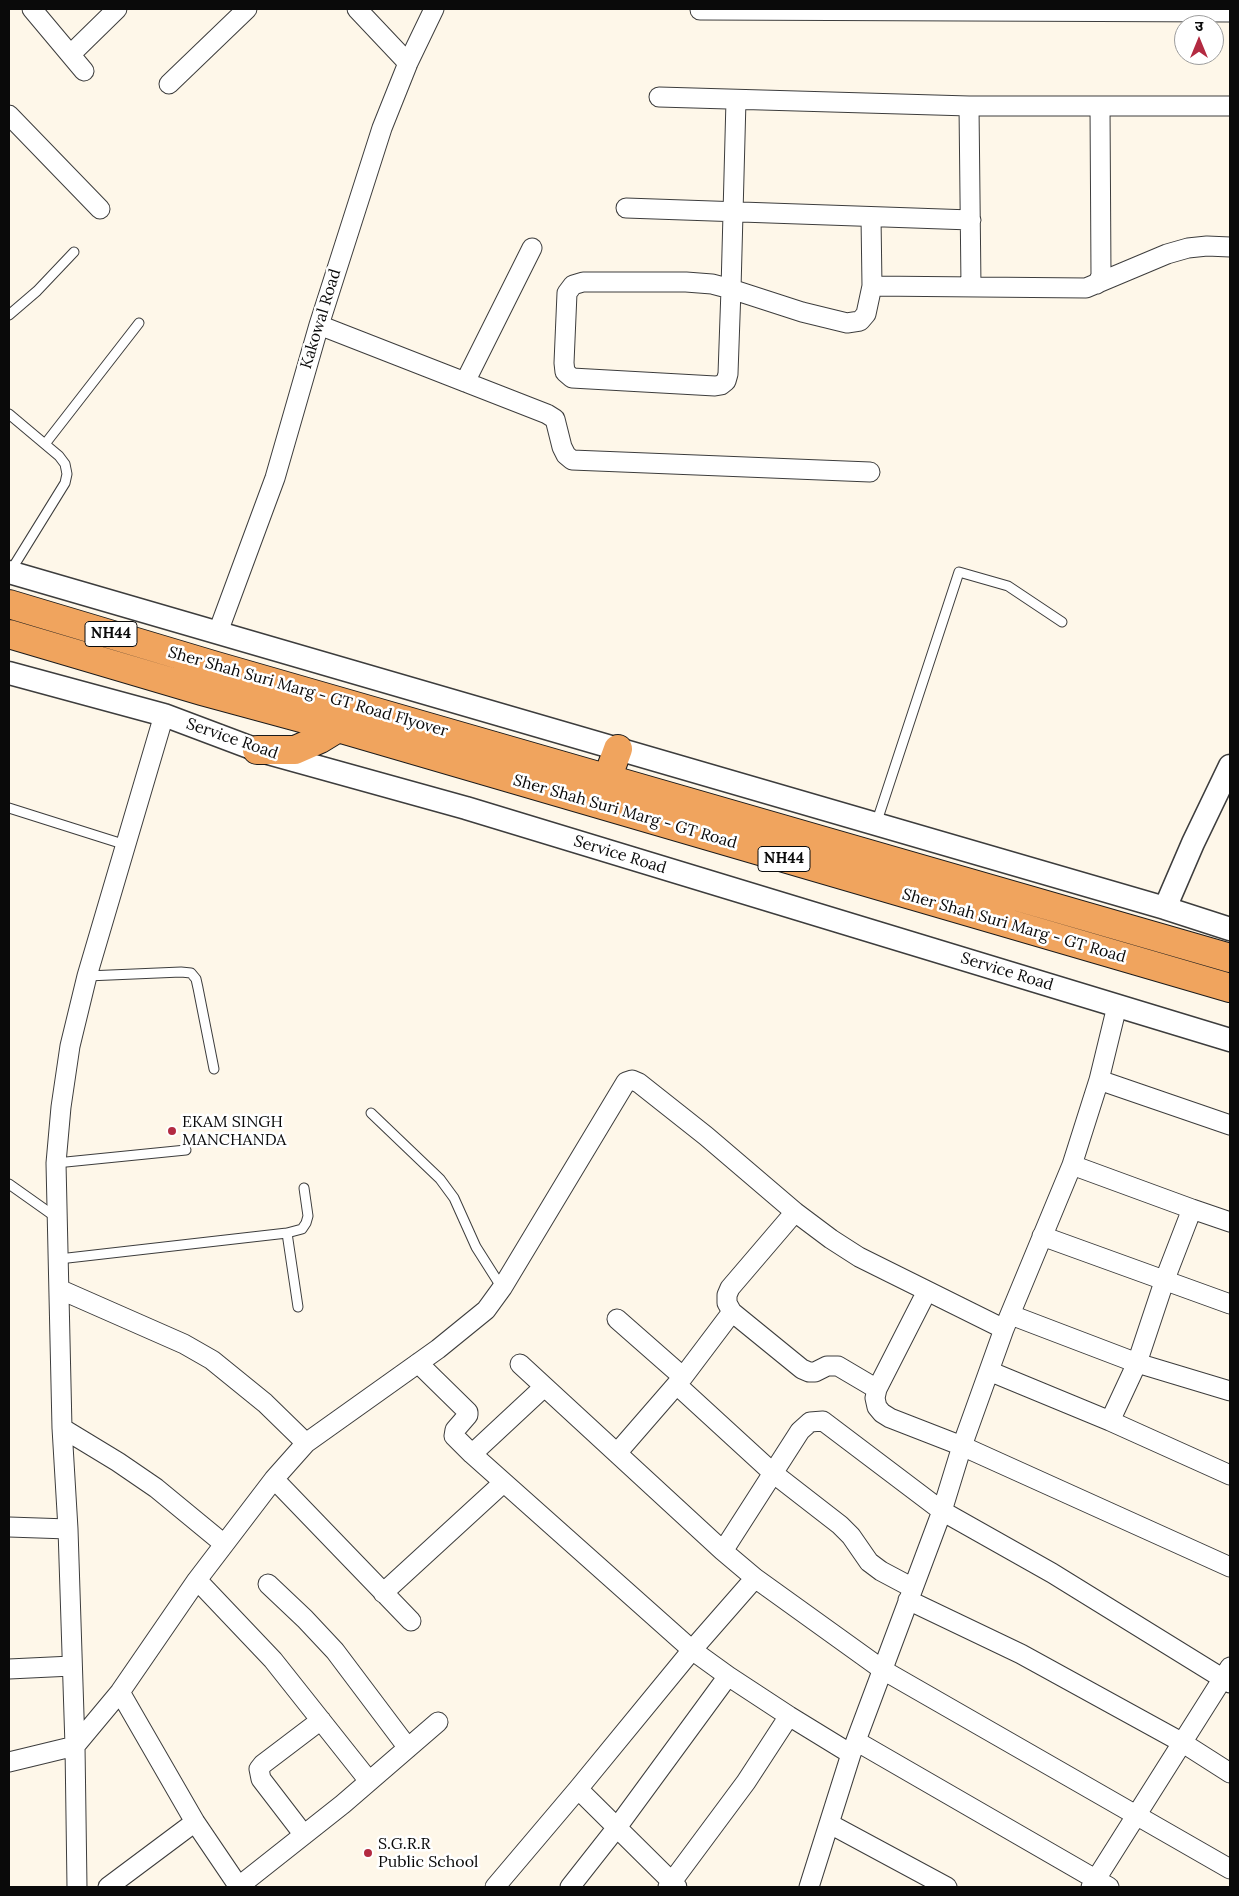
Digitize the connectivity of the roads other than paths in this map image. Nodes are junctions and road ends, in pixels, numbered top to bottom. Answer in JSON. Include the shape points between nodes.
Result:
{"nodes":[{"id":1,"x":32,"y":9,"type":"edge"},
{"id":2,"x":117,"y":9,"type":"edge"},
{"id":3,"x":247,"y":9,"type":"edge"},
{"id":4,"x":358,"y":9,"type":"edge"},
{"id":5,"x":434,"y":9,"type":"edge"},
{"id":6,"x":700,"y":10,"type":"edge"},
{"id":7,"x":1071,"y":10,"type":"edge"},
{"id":8,"x":1230,"y":12,"type":"edge"},
{"id":9,"x":71,"y":54,"type":"junction"},
{"id":10,"x":408,"y":63,"type":"junction"},
{"id":11,"x":84,"y":71,"type":"dead end"},
{"id":12,"x":169,"y":84,"type":"dead end"},
{"id":13,"x":659,"y":97,"type":"dead end"},
{"id":14,"x":736,"y":100,"type":"junction"},
{"id":15,"x":969,"y":106,"type":"junction"},
{"id":16,"x":1100,"y":106,"type":"junction"},
{"id":17,"x":1230,"y":106,"type":"edge"},
{"id":18,"x":9,"y":115,"type":"edge"},
{"id":19,"x":626,"y":208,"type":"dead end"},
{"id":20,"x":100,"y":209,"type":"dead end"},
{"id":21,"x":734,"y":213,"type":"junction"},
{"id":22,"x":871,"y":217,"type":"junction"},
{"id":23,"x":971,"y":220,"type":"junction"},
{"id":24,"x":1230,"y":247,"type":"edge"},
{"id":25,"x":532,"y":248,"type":"dead end"},
{"id":26,"x":74,"y":252,"type":"dead end"},
{"id":27,"x":1097,"y":284,"type":"junction"},
{"id":28,"x":872,"y":286,"type":"junction"},
{"id":29,"x":971,"y":287,"type":"junction"},
{"id":30,"x":731,"y":290,"type":"junction"},
{"id":31,"x":9,"y":315,"type":"edge"},
{"id":32,"x":139,"y":323,"type":"dead end"},
{"id":33,"x":319,"y":324,"type":"junction"},
{"id":34,"x":465,"y":382,"type":"junction"},
{"id":35,"x":9,"y":414,"type":"edge"},
{"id":36,"x":45,"y":444,"type":"junction"},
{"id":37,"x":870,"y":472,"type":"dead end"},
{"id":38,"x":10,"y":572,"type":"edge"},
{"id":39,"x":9,"y":604,"type":"edge"},
{"id":40,"x":1062,"y":622,"type":"dead end"},
{"id":41,"x":218,"y":632,"type":"junction"},
{"id":42,"x":9,"y":634,"type":"edge"},
{"id":43,"x":9,"y":673,"type":"edge"},
{"id":44,"x":164,"y":715,"type":"junction"},
{"id":45,"x":338,"y":728,"type":"junction"},
{"id":46,"x":618,"y":749,"type":"junction"},
{"id":47,"x":257,"y":750,"type":"junction"},
{"id":48,"x":1230,"y":766,"type":"edge"},
{"id":49,"x":607,"y":779,"type":"junction"},
{"id":50,"x":9,"y":808,"type":"edge"},
{"id":51,"x":876,"y":824,"type":"junction"},
{"id":52,"x":126,"y":845,"type":"junction"},
{"id":53,"x":1165,"y":908,"type":"junction"},
{"id":54,"x":1230,"y":929,"type":"edge"},
{"id":55,"x":1230,"y":958,"type":"edge"},
{"id":56,"x":87,"y":976,"type":"junction"},
{"id":57,"x":1230,"y":988,"type":"edge"},
{"id":58,"x":1117,"y":1006,"type":"junction"},
{"id":59,"x":1230,"y":1040,"type":"edge"},
{"id":60,"x":214,"y":1069,"type":"dead end"},
{"id":61,"x":1099,"y":1080,"type":"junction"},
{"id":62,"x":371,"y":1112,"type":"dead end"},
{"id":63,"x":1230,"y":1125,"type":"edge"},
{"id":64,"x":186,"y":1150,"type":"dead end"},
{"id":65,"x":56,"y":1163,"type":"junction"},
{"id":66,"x":1072,"y":1165,"type":"junction"},
{"id":67,"x":9,"y":1184,"type":"edge"},
{"id":68,"x":304,"y":1188,"type":"dead end"},
{"id":69,"x":1192,"y":1209,"type":"junction"},
{"id":70,"x":795,"y":1212,"type":"junction"},
{"id":71,"x":57,"y":1218,"type":"junction"},
{"id":72,"x":1230,"y":1222,"type":"edge"},
{"id":73,"x":287,"y":1233,"type":"junction"},
{"id":74,"x":1042,"y":1236,"type":"junction"},
{"id":75,"x":59,"y":1259,"type":"junction"},
{"id":76,"x":1165,"y":1280,"type":"junction"},
{"id":77,"x":502,"y":1288,"type":"junction"},
{"id":78,"x":59,"y":1290,"type":"junction"},
{"id":79,"x":927,"y":1291,"type":"junction"},
{"id":80,"x":1230,"y":1304,"type":"edge"},
{"id":81,"x":298,"y":1307,"type":"dead end"},
{"id":82,"x":732,"y":1312,"type":"junction"},
{"id":83,"x":617,"y":1319,"type":"dead end"},
{"id":84,"x":1007,"y":1322,"type":"junction"},
{"id":85,"x":418,"y":1363,"type":"junction"},
{"id":86,"x":1137,"y":1363,"type":"junction"},
{"id":87,"x":520,"y":1364,"type":"dead end"},
{"id":88,"x":990,"y":1372,"type":"junction"},
{"id":89,"x":680,"y":1381,"type":"junction"},
{"id":90,"x":544,"y":1387,"type":"junction"},
{"id":91,"x":877,"y":1389,"type":"junction"},
{"id":92,"x":1230,"y":1391,"type":"edge"},
{"id":93,"x":1110,"y":1421,"type":"junction"},
{"id":94,"x":62,"y":1428,"type":"junction"},
{"id":95,"x":306,"y":1443,"type":"junction"},
{"id":96,"x":962,"y":1446,"type":"junction"},
{"id":97,"x":617,"y":1453,"type":"junction"},
{"id":98,"x":472,"y":1454,"type":"junction"},
{"id":99,"x":773,"y":1473,"type":"junction"},
{"id":100,"x":1230,"y":1475,"type":"edge"},
{"id":101,"x":274,"y":1479,"type":"junction"},
{"id":102,"x":503,"y":1483,"type":"junction"},
{"id":103,"x":942,"y":1511,"type":"junction"},
{"id":104,"x":9,"y":1527,"type":"edge"},
{"id":105,"x":68,"y":1530,"type":"junction"},
{"id":106,"x":224,"y":1544,"type":"junction"},
{"id":107,"x":723,"y":1550,"type":"junction"},
{"id":108,"x":1230,"y":1567,"type":"edge"},
{"id":109,"x":755,"y":1578,"type":"junction"},
{"id":110,"x":197,"y":1580,"type":"junction"},
{"id":111,"x":268,"y":1584,"type":"dead end"},
{"id":112,"x":383,"y":1593,"type":"junction"},
{"id":113,"x":910,"y":1594,"type":"junction"},
{"id":114,"x":411,"y":1621,"type":"dead end"},
{"id":115,"x":692,"y":1650,"type":"junction"},
{"id":116,"x":72,"y":1666,"type":"junction"},
{"id":117,"x":9,"y":1669,"type":"edge"},
{"id":118,"x":883,"y":1670,"type":"junction"},
{"id":119,"x":728,"y":1676,"type":"junction"},
{"id":120,"x":1228,"y":1676,"type":"edge"},
{"id":121,"x":120,"y":1692,"type":"junction"},
{"id":122,"x":789,"y":1716,"type":"junction"},
{"id":123,"x":321,"y":1720,"type":"junction"},
{"id":124,"x":438,"y":1722,"type":"dead end"},
{"id":125,"x":1183,"y":1742,"type":"junction"},
{"id":126,"x":75,"y":1746,"type":"junction"},
{"id":127,"x":854,"y":1747,"type":"junction"},
{"id":128,"x":408,"y":1748,"type":"junction"},
{"id":129,"x":9,"y":1762,"type":"edge"},
{"id":130,"x":1230,"y":1773,"type":"edge"},
{"id":131,"x":369,"y":1781,"type":"junction"},
{"id":132,"x":578,"y":1789,"type":"junction"},
{"id":133,"x":1137,"y":1815,"type":"junction"},
{"id":134,"x":195,"y":1822,"type":"junction"},
{"id":135,"x":830,"y":1824,"type":"junction"},
{"id":136,"x":618,"y":1826,"type":"junction"},
{"id":137,"x":304,"y":1835,"type":"junction"},
{"id":138,"x":1230,"y":1869,"type":"edge"},
{"id":139,"x":672,"y":1885,"type":"edge"},
{"id":140,"x":1099,"y":1885,"type":"edge"},
{"id":141,"x":77,"y":1887,"type":"edge"},
{"id":142,"x":108,"y":1887,"type":"edge"},
{"id":143,"x":239,"y":1887,"type":"edge"},
{"id":144,"x":495,"y":1887,"type":"edge"},
{"id":145,"x":570,"y":1887,"type":"edge"},
{"id":146,"x":809,"y":1887,"type":"edge"},
{"id":147,"x":947,"y":1887,"type":"edge"}],
"edges":[{"from":1,"to":9,"type":"street"},
{"from":2,"to":9,"type":"street"},
{"from":3,"to":12,"type":"street"},
{"from":4,"to":10,"type":"street"},
{"from":5,"to":10,"type":"street","name":"Kakowal Road"},
{"from":6,"to":7,"type":"street"},
{"from":7,"to":8,"type":"street"},
{"from":9,"to":11,"type":"street"},
{"from":10,"to":33,"type":"street","name":"Kakowal Road","via":[[382,128]]},
{"from":13,"to":14,"type":"street"},
{"from":14,"to":15,"type":"street"},
{"from":14,"to":21,"type":"street"},
{"from":15,"to":16,"type":"street"},
{"from":15,"to":23,"type":"street"},
{"from":16,"to":17,"type":"street"},
{"from":16,"to":27,"type":"street","via":[[1101,276]]},
{"from":18,"to":20,"type":"street"},
{"from":19,"to":21,"type":"street"},
{"from":21,"to":22,"type":"street"},
{"from":21,"to":30,"type":"street"},
{"from":22,"to":23,"type":"street"},
{"from":22,"to":28,"type":"street"},
{"from":23,"to":29,"type":"street"},
{"from":24,"to":27,"type":"street","via":[[1188,248]]},
{"from":25,"to":34,"type":"street"},
{"from":26,"to":31,"type":"lane"},
{"from":27,"to":29,"type":"street","via":[[1086,288]]},
{"from":28,"to":29,"type":"street"},
{"from":28,"to":30,"type":"street","via":[[866,314],[860,321],[847,323]]},
{"from":30,"to":30,"type":"street","via":[[728,374],[721,385],[583,380],[572,378],[565,372],[567,294],[573,285],[583,282],[686,282],[712,284]]},
{"from":32,"to":36,"type":"lane"},
{"from":33,"to":34,"type":"street"},
{"from":33,"to":41,"type":"street","name":"Kakowal Road","via":[[275,478]]},
{"from":34,"to":37,"type":"street","via":[[547,414],[555,420],[562,447],[572,460]]},
{"from":35,"to":36,"type":"lane"},
{"from":36,"to":38,"type":"lane","via":[[65,464],[65,483]]},
{"from":38,"to":41,"type":"street"},
{"from":39,"to":49,"type":"highway","name":"Sher Shah Suri Marg - GT Road Flyover","number":"NH44"},
{"from":40,"to":51,"type":"lane","via":[[1008,586],[959,572]]},
{"from":41,"to":46,"type":"street"},
{"from":42,"to":45,"type":"highway","name":"Sher Shah Suri Marg - GT Road Flyover","number":"NH44"},
{"from":43,"to":44,"type":"street","name":"Service Road"},
{"from":44,"to":47,"type":"street","name":"Service Road"},
{"from":44,"to":52,"type":"street"},
{"from":45,"to":47,"type":"highway","via":[[295,750]]},
{"from":45,"to":57,"type":"highway","name":"Sher Shah Suri Marg - GT Road","number":"NH44"},
{"from":46,"to":49,"type":"highway"},
{"from":46,"to":51,"type":"street"},
{"from":47,"to":58,"type":"street","name":"Service Road","via":[[466,808]]},
{"from":48,"to":53,"type":"street"},
{"from":49,"to":55,"type":"highway","name":"Sher Shah Suri Marg - GT Road","number":"NH44"},
{"from":50,"to":52,"type":"lane"},
{"from":51,"to":53,"type":"street"},
{"from":52,"to":56,"type":"street"},
{"from":53,"to":54,"type":"street"},
{"from":56,"to":60,"type":"lane","via":[[191,973],[196,978]]},
{"from":56,"to":65,"type":"street","via":[[70,1046]]},
{"from":58,"to":59,"type":"street","name":"Service Road"},
{"from":58,"to":61,"type":"street"},
{"from":61,"to":63,"type":"street"},
{"from":61,"to":66,"type":"street"},
{"from":62,"to":77,"type":"lane","via":[[440,1179],[454,1198],[476,1247]]},
{"from":64,"to":65,"type":"lane"},
{"from":65,"to":71,"type":"street"},
{"from":66,"to":69,"type":"street"},
{"from":66,"to":74,"type":"street"},
{"from":67,"to":71,"type":"lane"},
{"from":68,"to":73,"type":"lane","via":[[306,1223],[302,1229]]},
{"from":69,"to":72,"type":"street"},
{"from":69,"to":76,"type":"street"},
{"from":70,"to":77,"type":"street","via":[[706,1136],[632,1080],[626,1082]]},
{"from":70,"to":79,"type":"street","via":[[859,1257]]},
{"from":70,"to":82,"type":"street","via":[[730,1288],[727,1303]]},
{"from":71,"to":75,"type":"street"},
{"from":73,"to":75,"type":"lane"},
{"from":73,"to":81,"type":"lane"},
{"from":74,"to":76,"type":"street"},
{"from":74,"to":84,"type":"street"},
{"from":75,"to":78,"type":"street"},
{"from":76,"to":80,"type":"street"},
{"from":76,"to":86,"type":"street"},
{"from":77,"to":85,"type":"street","via":[[486,1310]]},
{"from":78,"to":94,"type":"street"},
{"from":78,"to":95,"type":"street","via":[[184,1344],[212,1360],[265,1403]]},
{"from":79,"to":84,"type":"street"},
{"from":79,"to":91,"type":"street"},
{"from":82,"to":89,"type":"street"},
{"from":82,"to":91,"type":"street","via":[[802,1369],[815,1372],[828,1366],[838,1366]]},
{"from":83,"to":89,"type":"street"},
{"from":84,"to":86,"type":"street"},
{"from":84,"to":88,"type":"street"},
{"from":85,"to":95,"type":"street"},
{"from":85,"to":98,"type":"street","via":[[468,1412],[454,1436]]},
{"from":86,"to":92,"type":"street"},
{"from":86,"to":93,"type":"street"},
{"from":87,"to":90,"type":"street"},
{"from":88,"to":93,"type":"street"},
{"from":88,"to":96,"type":"street"},
{"from":89,"to":97,"type":"street"},
{"from":89,"to":99,"type":"street"},
{"from":90,"to":97,"type":"street"},
{"from":90,"to":98,"type":"street"},
{"from":91,"to":96,"type":"street","via":[[877,1407],[890,1418]]},
{"from":93,"to":100,"type":"street"},
{"from":94,"to":105,"type":"street"},
{"from":94,"to":106,"type":"street","via":[[156,1488]]},
{"from":95,"to":101,"type":"street"},
{"from":96,"to":103,"type":"street"},
{"from":96,"to":108,"type":"street"},
{"from":97,"to":107,"type":"street"},
{"from":98,"to":102,"type":"street"},
{"from":99,"to":103,"type":"street","via":[[804,1425],[823,1421]]},
{"from":99,"to":107,"type":"street"},
{"from":99,"to":113,"type":"street","via":[[840,1525],[869,1562]]},
{"from":101,"to":106,"type":"street"},
{"from":101,"to":112,"type":"street"},
{"from":102,"to":112,"type":"street"},
{"from":102,"to":115,"type":"street"},
{"from":103,"to":113,"type":"street"},
{"from":103,"to":120,"type":"street"},
{"from":104,"to":105,"type":"street"},
{"from":105,"to":116,"type":"street"},
{"from":106,"to":110,"type":"street"},
{"from":107,"to":109,"type":"street"},
{"from":109,"to":115,"type":"street"},
{"from":109,"to":118,"type":"street"},
{"from":110,"to":121,"type":"street"},
{"from":110,"to":123,"type":"street","via":[[273,1660]]},
{"from":111,"to":128,"type":"street","via":[[335,1651]]},
{"from":112,"to":114,"type":"street"},
{"from":113,"to":118,"type":"street"},
{"from":113,"to":125,"type":"street"},
{"from":115,"to":119,"type":"street"},
{"from":115,"to":132,"type":"street"},
{"from":116,"to":117,"type":"street"},
{"from":116,"to":126,"type":"street"},
{"from":118,"to":127,"type":"street"},
{"from":118,"to":133,"type":"street"},
{"from":119,"to":122,"type":"street"},
{"from":119,"to":136,"type":"street"},
{"from":120,"to":125,"type":"street"},
{"from":121,"to":126,"type":"street"},
{"from":121,"to":134,"type":"street"},
{"from":122,"to":127,"type":"street"},
{"from":122,"to":139,"type":"street"},
{"from":123,"to":131,"type":"street"},
{"from":123,"to":137,"type":"street","via":[[259,1769],[261,1779]]},
{"from":124,"to":128,"type":"street"},
{"from":125,"to":130,"type":"street"},
{"from":125,"to":133,"type":"street"},
{"from":126,"to":129,"type":"street"},
{"from":126,"to":141,"type":"street"},
{"from":127,"to":135,"type":"street"},
{"from":127,"to":140,"type":"street"},
{"from":128,"to":131,"type":"street"},
{"from":131,"to":137,"type":"street"},
{"from":132,"to":136,"type":"street"},
{"from":132,"to":144,"type":"street"},
{"from":133,"to":138,"type":"street"},
{"from":133,"to":140,"type":"street"},
{"from":134,"to":142,"type":"street"},
{"from":134,"to":143,"type":"street"},
{"from":135,"to":146,"type":"street"},
{"from":135,"to":147,"type":"street"},
{"from":136,"to":139,"type":"street"},
{"from":136,"to":145,"type":"street"},
{"from":137,"to":143,"type":"street"}]}
